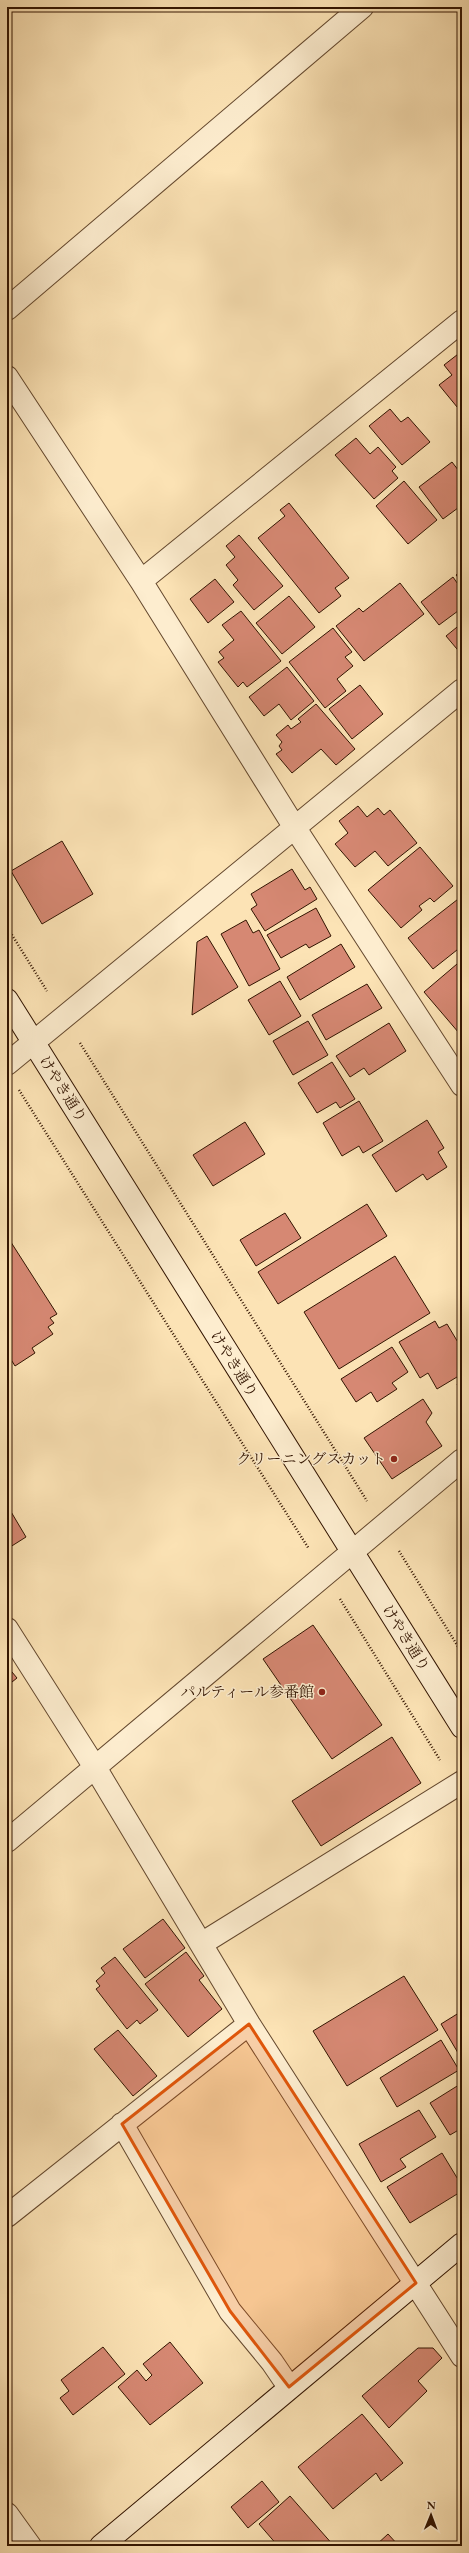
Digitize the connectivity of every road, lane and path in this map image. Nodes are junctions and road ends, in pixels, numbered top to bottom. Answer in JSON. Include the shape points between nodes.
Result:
{"nodes":[{"id":1,"x":362,"y":7,"type":"edge"},
{"id":2,"x":7,"y":309,"type":"edge"},
{"id":3,"x":462,"y":321,"type":"edge"},
{"id":4,"x":7,"y":377,"type":"edge"},
{"id":5,"x":141,"y":581,"type":"junction"},
{"id":6,"x":462,"y":690,"type":"edge"},
{"id":7,"x":295,"y":828,"type":"junction"},
{"id":8,"x":7,"y":927,"type":"edge"},
{"id":9,"x":7,"y":1000,"type":"edge"},
{"id":10,"x":64,"y":1018,"type":"junction"},
{"id":11,"x":34,"y":1042,"type":"junction"},
{"id":12,"x":7,"y":1064,"type":"edge"},
{"id":13,"x":461,"y":1083,"type":"edge"},
{"id":14,"x":16,"y":1085,"type":"dead end"},
{"id":15,"x":462,"y":1460,"type":"edge"},
{"id":16,"x":383,"y":1527,"type":"junction"},
{"id":17,"x":353,"y":1553,"type":"junction"},
{"id":18,"x":325,"y":1576,"type":"junction"},
{"id":19,"x":7,"y":1629,"type":"edge"},
{"id":20,"x":462,"y":1653,"type":"edge"},
{"id":21,"x":462,"y":1727,"type":"edge"},
{"id":22,"x":96,"y":1769,"type":"junction"},
{"id":23,"x":459,"y":1784,"type":"edge"},
{"id":24,"x":7,"y":1841,"type":"edge"},
{"id":25,"x":201,"y":1944,"type":"junction"},
{"id":26,"x":249,"y":2024,"type":"junction"},
{"id":27,"x":122,"y":2124,"type":"junction"},
{"id":28,"x":7,"y":2216,"type":"edge"},
{"id":29,"x":462,"y":2244,"type":"edge"},
{"id":30,"x":416,"y":2283,"type":"junction"},
{"id":31,"x":462,"y":2356,"type":"edge"},
{"id":32,"x":289,"y":2387,"type":"junction"},
{"id":33,"x":7,"y":2514,"type":"edge"},
{"id":34,"x":30,"y":2546,"type":"edge"},
{"id":35,"x":101,"y":2546,"type":"edge"}],
"edges":[{"from":1,"to":2,"type":"street"},
{"from":3,"to":5,"type":"street"},
{"from":4,"to":5,"type":"street"},
{"from":5,"to":7,"type":"street"},
{"from":6,"to":7,"type":"street"},
{"from":7,"to":10,"type":"street"},
{"from":7,"to":13,"type":"street"},
{"from":8,"to":10,"type":"path"},
{"from":9,"to":11,"type":"street","name":"けやき通り"},
{"from":10,"to":11,"type":"street"},
{"from":10,"to":16,"type":"path"},
{"from":11,"to":12,"type":"street"},
{"from":11,"to":17,"type":"street","name":"けやき通り"},
{"from":14,"to":18,"type":"path"},
{"from":15,"to":16,"type":"street"},
{"from":16,"to":17,"type":"street"},
{"from":16,"to":20,"type":"path"},
{"from":17,"to":18,"type":"street"},
{"from":17,"to":21,"type":"street","name":"けやき通り"},
{"from":18,"to":22,"type":"street"},
{"from":18,"to":23,"type":"path"},
{"from":19,"to":22,"type":"street"},
{"from":22,"to":24,"type":"street"},
{"from":22,"to":25,"type":"street"},
{"from":23,"to":25,"type":"street"},
{"from":25,"to":26,"type":"street"},
{"from":26,"to":27,"type":"street"},
{"from":26,"to":30,"type":"street"},
{"from":27,"to":28,"type":"street"},
{"from":27,"to":32,"type":"street","via":[[230,2312],[272,2362]]},
{"from":29,"to":30,"type":"street"},
{"from":30,"to":31,"type":"street"},
{"from":30,"to":32,"type":"street"},
{"from":32,"to":35,"type":"street"},
{"from":33,"to":34,"type":"street"}]}
